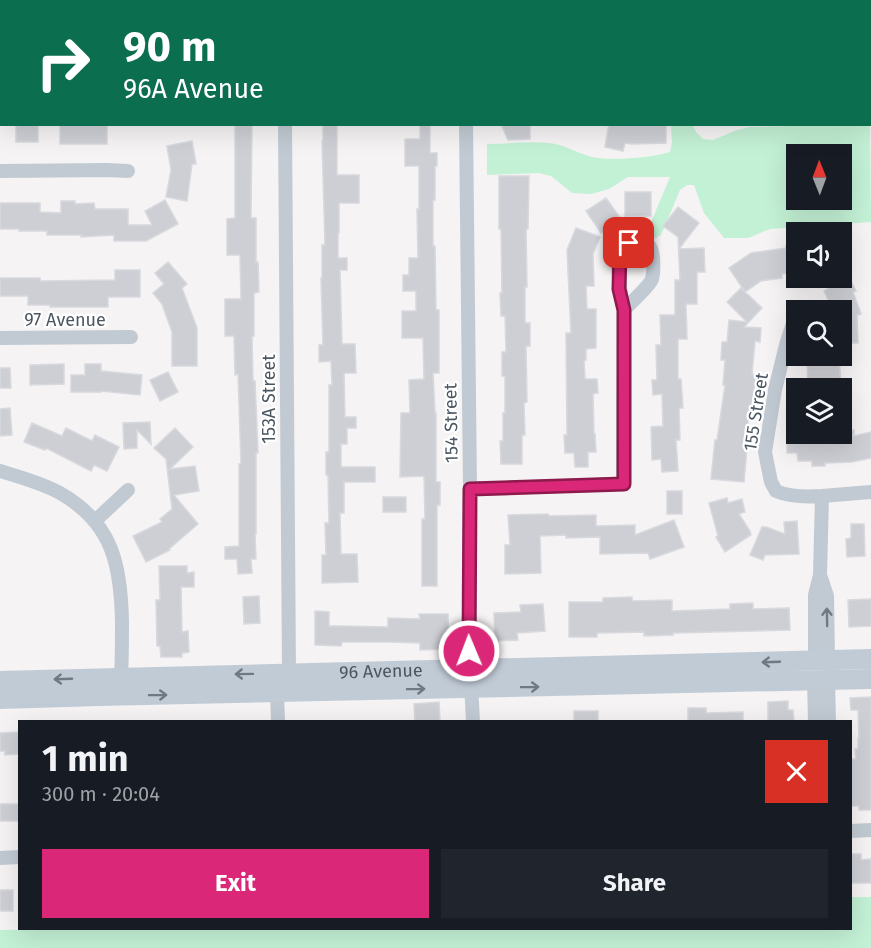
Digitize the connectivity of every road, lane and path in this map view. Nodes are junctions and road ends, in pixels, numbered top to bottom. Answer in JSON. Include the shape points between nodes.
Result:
{"nodes":[{"id":1,"x":285,"y":126,"type":"edge"},
{"id":2,"x":466,"y":126,"type":"edge"},
{"id":3,"x":0,"y":171,"type":"edge"},
{"id":4,"x":128,"y":171,"type":"dead end"},
{"id":5,"x":624,"y":310,"type":"dead end"},
{"id":6,"x":131,"y":337,"type":"dead end"},
{"id":7,"x":0,"y":338,"type":"edge"},
{"id":8,"x":786,"y":345,"type":"edge"},
{"id":9,"x":0,"y":471,"type":"edge"},
{"id":10,"x":470,"y":489,"type":"junction"},
{"id":11,"x":128,"y":490,"type":"dead end"},
{"id":12,"x":871,"y":492,"type":"edge"},
{"id":13,"x":822,"y":496,"type":"junction"},
{"id":14,"x":95,"y":521,"type":"junction"},
{"id":15,"x":871,"y":659,"type":"edge"},
{"id":16,"x":818,"y":672,"type":"junction"},
{"id":17,"x":289,"y":673,"type":"junction"},
{"id":18,"x":121,"y":677,"type":"junction"},
{"id":19,"x":471,"y":679,"type":"junction"},
{"id":20,"x":871,"y":679,"type":"edge"},
{"id":21,"x":0,"y":681,"type":"edge"},
{"id":22,"x":278,"y":692,"type":"junction"},
{"id":23,"x":99,"y":696,"type":"junction"},
{"id":24,"x":0,"y":699,"type":"edge"},
{"id":25,"x":278,"y":720,"type":"edge"},
{"id":26,"x":473,"y":720,"type":"edge"},
{"id":27,"x":815,"y":720,"type":"edge"},
{"id":28,"x":829,"y":720,"type":"edge"},
{"id":29,"x":871,"y":830,"type":"edge"},
{"id":30,"x":852,"y":831,"type":"edge"},
{"id":31,"x":18,"y":857,"type":"edge"},
{"id":32,"x":0,"y":858,"type":"edge"}],
"edges":[{"from":1,"to":17,"type":"street","name":"153A Street"},
{"from":2,"to":10,"type":"street","name":"154 Street"},
{"from":3,"to":4,"type":"street"},
{"from":5,"to":10,"type":"street","via":[[624,484]]},
{"from":6,"to":7,"type":"street","name":"97 Avenue"},
{"from":8,"to":13,"type":"street","name":"155 Street","via":[[775,390],[766,461],[772,486],[778,492]]},
{"from":9,"to":14,"type":"street","via":[[50,488]]},
{"from":10,"to":19,"type":"street","name":"154 Street"},
{"from":11,"to":14,"type":"street"},
{"from":12,"to":13,"type":"street"},
{"from":13,"to":16,"type":"street","via":[[820,575],[827,596]]},
{"from":14,"to":18,"type":"street","via":[[113,553],[120,582]]},
{"from":15,"to":16,"type":"main road","name":"96 Avenue"},
{"from":16,"to":19,"type":"main road","name":"96 Avenue"},
{"from":16,"to":20,"type":"main road","name":"96 Avenue"},
{"from":16,"to":27,"type":"street"},
{"from":16,"to":28,"type":"street"},
{"from":17,"to":18,"type":"main road","name":"96 Avenue","one_way":true},
{"from":17,"to":19,"type":"main road","name":"96 Avenue"},
{"from":18,"to":21,"type":"main road","name":"96 Avenue","one_way":true},
{"from":18,"to":23,"type":"main road"},
{"from":22,"to":19,"type":"main road","name":"96 Avenue","one_way":true},
{"from":19,"to":26,"type":"street","name":"154 Street"},
{"from":23,"to":22,"type":"main road","name":"96 Avenue","one_way":true},
{"from":22,"to":25,"type":"street"},
{"from":23,"to":24,"type":"main road","name":"96 Avenue"},
{"from":29,"to":30,"type":"street"},
{"from":31,"to":32,"type":"street"}]}
